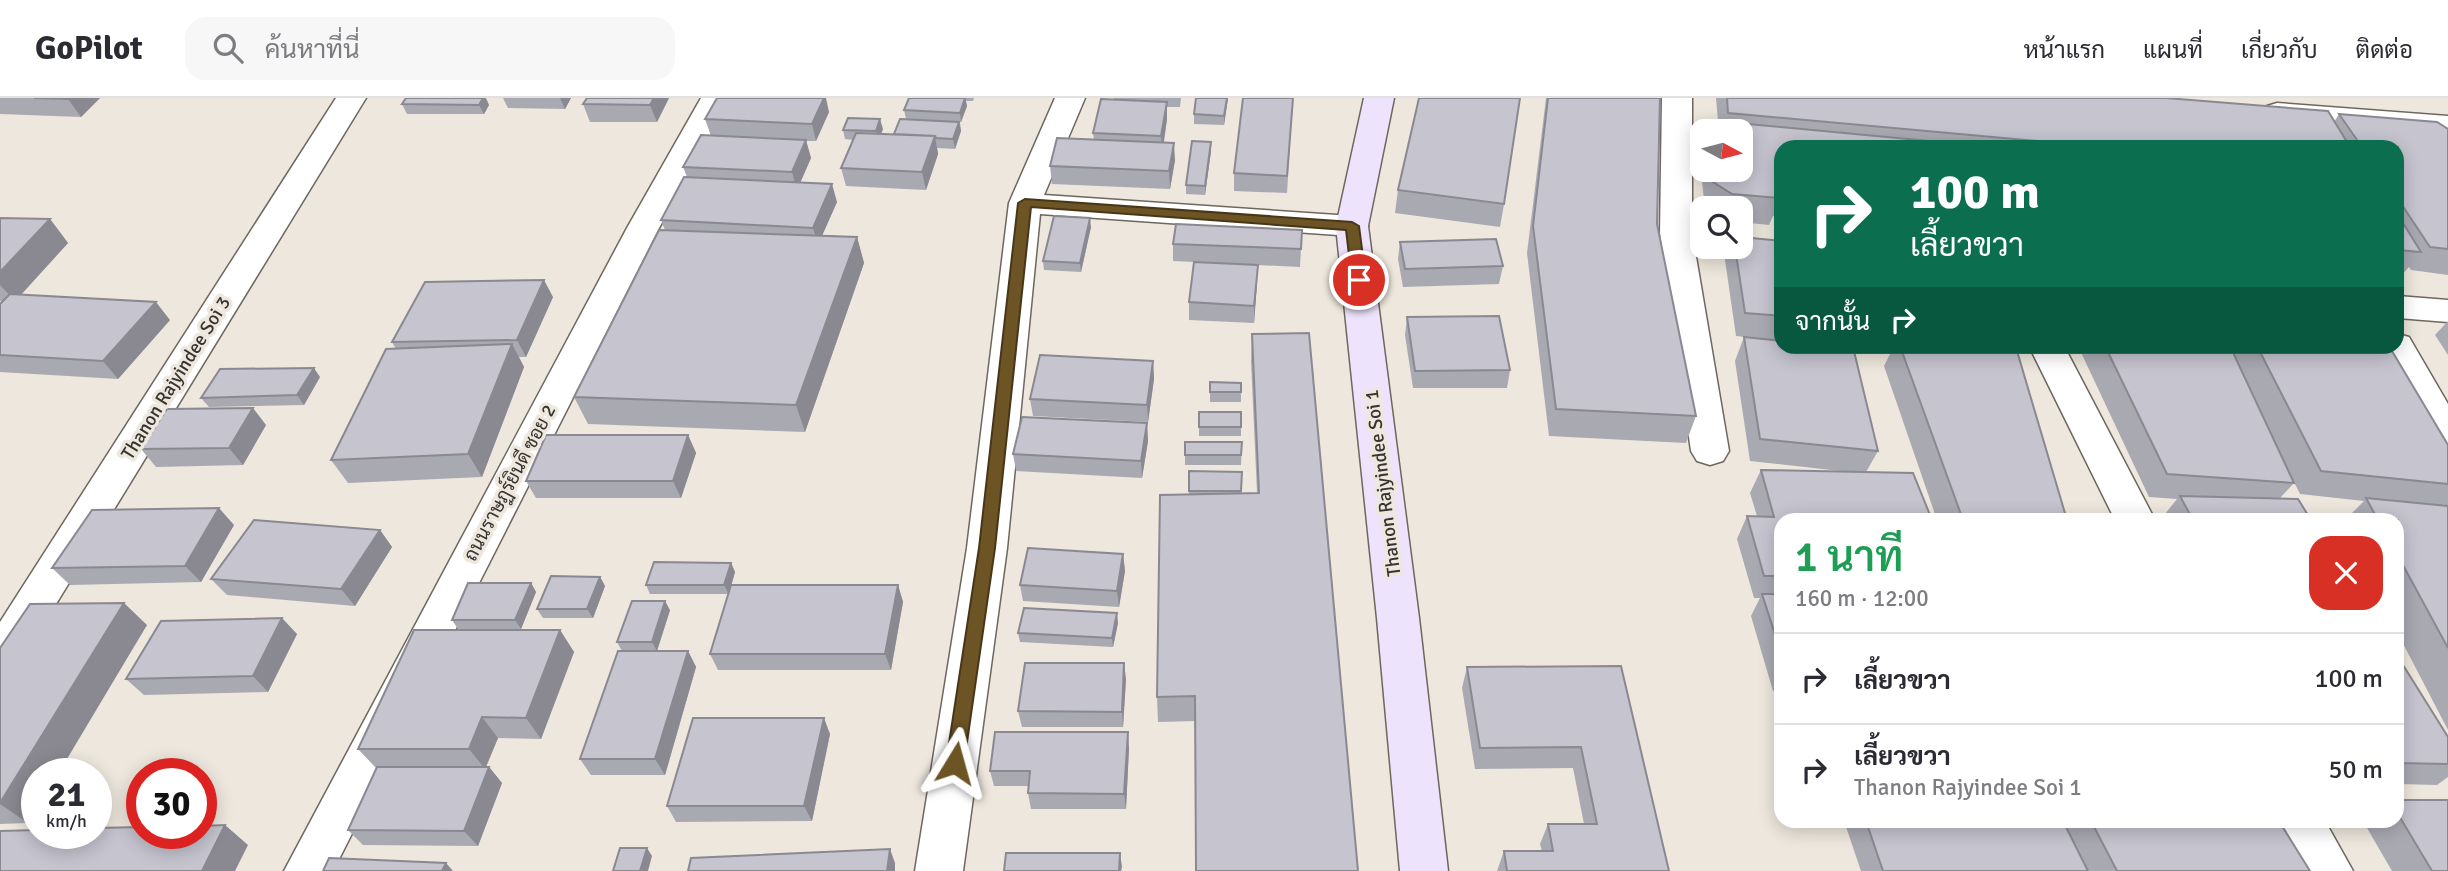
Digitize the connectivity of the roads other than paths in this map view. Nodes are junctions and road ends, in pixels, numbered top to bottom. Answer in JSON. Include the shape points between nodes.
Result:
{"nodes":[{"id":1,"x":351,"y":98,"type":"edge"},
{"id":2,"x":716,"y":98,"type":"edge"},
{"id":3,"x":1070,"y":98,"type":"edge"},
{"id":4,"x":1379,"y":98,"type":"edge"},
{"id":5,"x":1677,"y":98,"type":"edge"},
{"id":6,"x":2256,"y":111,"type":"edge"},
{"id":7,"x":2448,"y":125,"type":"edge"},
{"id":8,"x":1025,"y":203,"type":"junction"},
{"id":9,"x":1352,"y":226,"type":"junction"},
{"id":10,"x":1690,"y":235,"type":"edge"},
{"id":11,"x":1692,"y":259,"type":"edge"},
{"id":12,"x":2404,"y":307,"type":"edge"},
{"id":13,"x":2448,"y":311,"type":"edge"},
{"id":14,"x":2050,"y":354,"type":"edge"},
{"id":15,"x":2402,"y":354,"type":"edge"},
{"id":16,"x":2448,"y":436,"type":"edge"},
{"id":17,"x":1710,"y":451,"type":"dead end"},
{"id":18,"x":2131,"y":513,"type":"edge"},
{"id":19,"x":0,"y":658,"type":"edge"},
{"id":20,"x":2303,"y":828,"type":"edge"},
{"id":21,"x":308,"y":871,"type":"edge"},
{"id":22,"x":939,"y":871,"type":"edge"},
{"id":23,"x":1424,"y":871,"type":"edge"},
{"id":24,"x":2329,"y":871,"type":"edge"}],
"edges":[{"from":1,"to":19,"type":"street","name":"Thanon Rajyindee Soi 3"},
{"from":2,"to":21,"type":"street","name":"ถนนราษฏร์ยินดี ซอย 2","via":[[643,228]]},
{"from":3,"to":8,"type":"street"},
{"from":4,"to":9,"type":"street","name":"Thanon Rajyindee Soi 1"},
{"from":5,"to":10,"type":"street"},
{"from":6,"to":7,"type":"street"},
{"from":8,"to":9,"type":"street"},
{"from":8,"to":22,"type":"street","via":[[987,548]]},
{"from":9,"to":23,"type":"street","name":"Thanon Rajyindee Soi 1"},
{"from":11,"to":17,"type":"street"},
{"from":12,"to":13,"type":"street"},
{"from":14,"to":18,"type":"street"},
{"from":15,"to":16,"type":"street"},
{"from":20,"to":24,"type":"street"}]}
